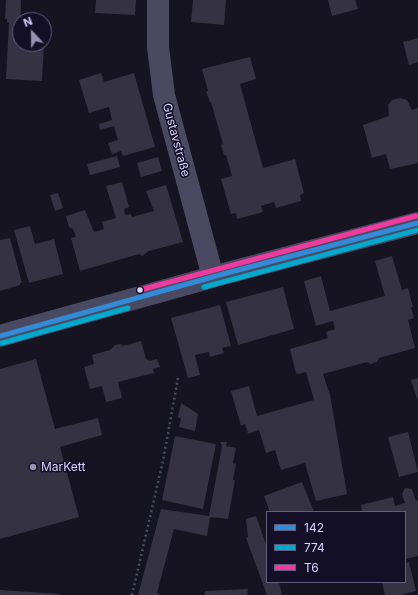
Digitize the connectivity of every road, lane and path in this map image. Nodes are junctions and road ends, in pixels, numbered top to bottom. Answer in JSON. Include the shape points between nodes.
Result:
{"nodes":[{"id":1,"x":158,"y":0,"type":"edge"},
{"id":2,"x":418,"y":223,"type":"edge"},
{"id":3,"x":213,"y":277,"type":"junction"},
{"id":4,"x":0,"y":336,"type":"edge"},
{"id":5,"x":178,"y":378,"type":"dead end"},
{"id":6,"x":132,"y":595,"type":"edge"}],
"edges":[{"from":1,"to":3,"type":"street","name":"Gustavstraße","via":[[158,47],[164,95]]},
{"from":2,"to":3,"type":"street"},
{"from":3,"to":4,"type":"street"},
{"from":5,"to":6,"type":"path","via":[[163,461]]}]}
